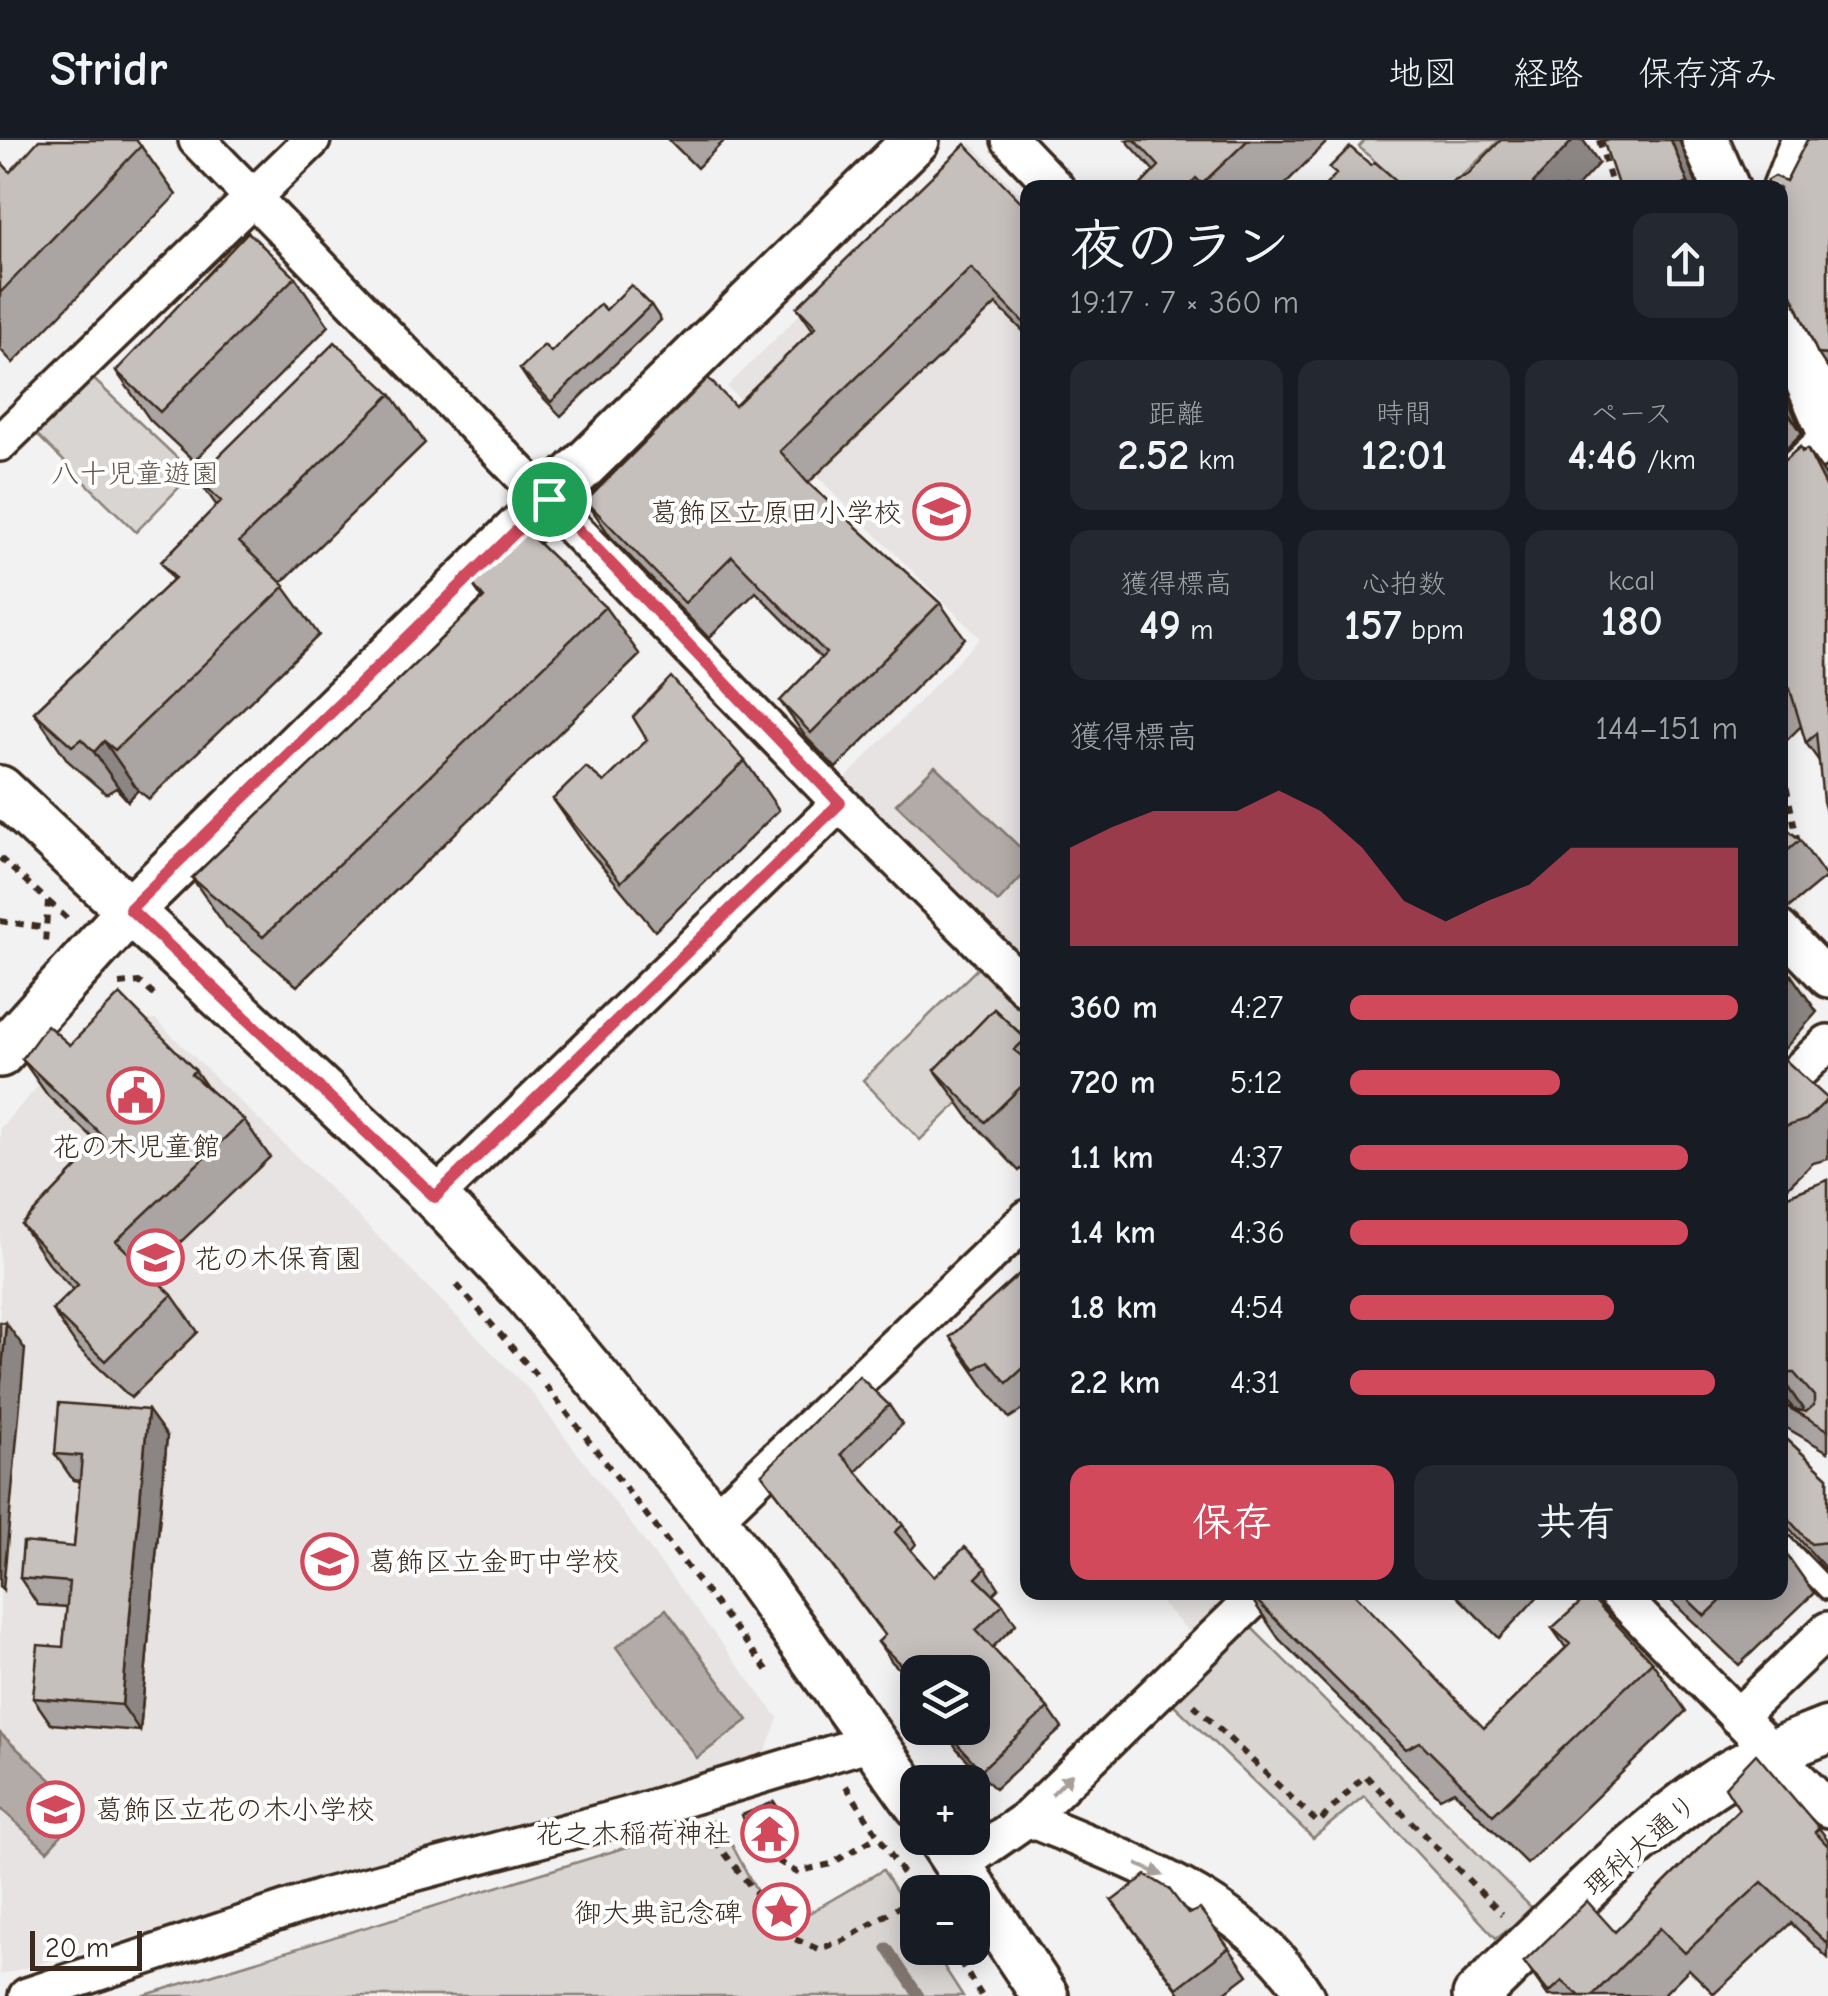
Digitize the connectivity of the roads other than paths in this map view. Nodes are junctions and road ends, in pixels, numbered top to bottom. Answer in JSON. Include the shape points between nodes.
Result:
{"nodes":[{"id":1,"x":198,"y":140,"type":"edge"},
{"id":2,"x":312,"y":140,"type":"edge"},
{"id":3,"x":916,"y":140,"type":"edge"},
{"id":4,"x":1010,"y":140,"type":"edge"},
{"id":5,"x":1706,"y":140,"type":"edge"},
{"id":6,"x":1799,"y":140,"type":"edge"},
{"id":7,"x":1048,"y":180,"type":"edge"},
{"id":8,"x":1723,"y":180,"type":"edge"},
{"id":9,"x":1783,"y":180,"type":"edge"},
{"id":10,"x":254,"y":197,"type":"junction"},
{"id":11,"x":1788,"y":334,"type":"edge"},
{"id":12,"x":1828,"y":426,"type":"edge"},
{"id":13,"x":1828,"y":438,"type":"edge"},
{"id":14,"x":0,"y":443,"type":"edge"},
{"id":15,"x":1788,"y":476,"type":"edge"},
{"id":16,"x":549,"y":499,"type":"junction"},
{"id":17,"x":0,"y":789,"type":"edge"},
{"id":18,"x":840,"y":803,"type":"junction"},
{"id":19,"x":130,"y":909,"type":"junction"},
{"id":20,"x":1788,"y":937,"type":"edge"},
{"id":21,"x":1828,"y":979,"type":"edge"},
{"id":22,"x":1020,"y":982,"type":"edge"},
{"id":23,"x":1828,"y":1042,"type":"edge"},
{"id":24,"x":0,"y":1054,"type":"edge"},
{"id":25,"x":1788,"y":1082,"type":"edge"},
{"id":26,"x":435,"y":1197,"type":"junction"},
{"id":27,"x":1020,"y":1226,"type":"edge"},
{"id":28,"x":714,"y":1519,"type":"junction"},
{"id":29,"x":1788,"y":1549,"type":"edge"},
{"id":30,"x":1828,"y":1590,"type":"edge"},
{"id":31,"x":1253,"y":1600,"type":"edge"},
{"id":32,"x":1624,"y":1600,"type":"edge"},
{"id":33,"x":1828,"y":1630,"type":"edge"},
{"id":34,"x":1737,"y":1716,"type":"junction"},
{"id":35,"x":1828,"y":1730,"type":"edge"},
{"id":36,"x":874,"y":1741,"type":"junction"},
{"id":37,"x":1771,"y":1752,"type":"junction"},
{"id":38,"x":900,"y":1779,"type":"edge"},
{"id":39,"x":1828,"y":1809,"type":"edge"},
{"id":40,"x":1028,"y":1818,"type":"junction"},
{"id":41,"x":990,"y":1834,"type":"edge"},
{"id":42,"x":951,"y":1855,"type":"edge"},
{"id":43,"x":26,"y":1996,"type":"edge"},
{"id":44,"x":1045,"y":1996,"type":"edge"},
{"id":45,"x":1306,"y":1996,"type":"edge"},
{"id":46,"x":1476,"y":1996,"type":"edge"}],
"edges":[{"from":1,"to":10,"type":"street"},
{"from":2,"to":10,"type":"street"},
{"from":3,"to":16,"type":"street"},
{"from":4,"to":7,"type":"street"},
{"from":5,"to":8,"type":"street"},
{"from":6,"to":9,"type":"street"},
{"from":10,"to":14,"type":"street"},
{"from":10,"to":16,"type":"street"},
{"from":11,"to":12,"type":"street"},
{"from":13,"to":15,"type":"street"},
{"from":16,"to":18,"type":"street"},
{"from":16,"to":19,"type":"street"},
{"from":17,"to":19,"type":"street"},
{"from":18,"to":22,"type":"street"},
{"from":18,"to":26,"type":"street"},
{"from":19,"to":24,"type":"street"},
{"from":19,"to":26,"type":"street"},
{"from":20,"to":21,"type":"street"},
{"from":23,"to":25,"type":"street"},
{"from":26,"to":28,"type":"street","via":[[527,1294]]},
{"from":27,"to":28,"type":"street"},
{"from":28,"to":36,"type":"street"},
{"from":29,"to":30,"type":"lane"},
{"from":40,"to":31,"type":"street","one_way":true},
{"from":32,"to":34,"type":"street"},
{"from":33,"to":34,"type":"street"},
{"from":34,"to":37,"type":"street"},
{"from":35,"to":37,"type":"street","name":"理科大通り"},
{"from":36,"to":38,"type":"street"},
{"from":36,"to":43,"type":"street","via":[[324,1896]]},
{"from":37,"to":39,"type":"street"},
{"from":37,"to":46,"type":"street","name":"理科大通り","via":[[1712,1784],[1642,1838]]},
{"from":40,"to":41,"type":"street"},
{"from":40,"to":45,"type":"street","one_way":true,"via":[[1174,1880],[1240,1926],[1292,1973]]},
{"from":42,"to":44,"type":"street"}]}
